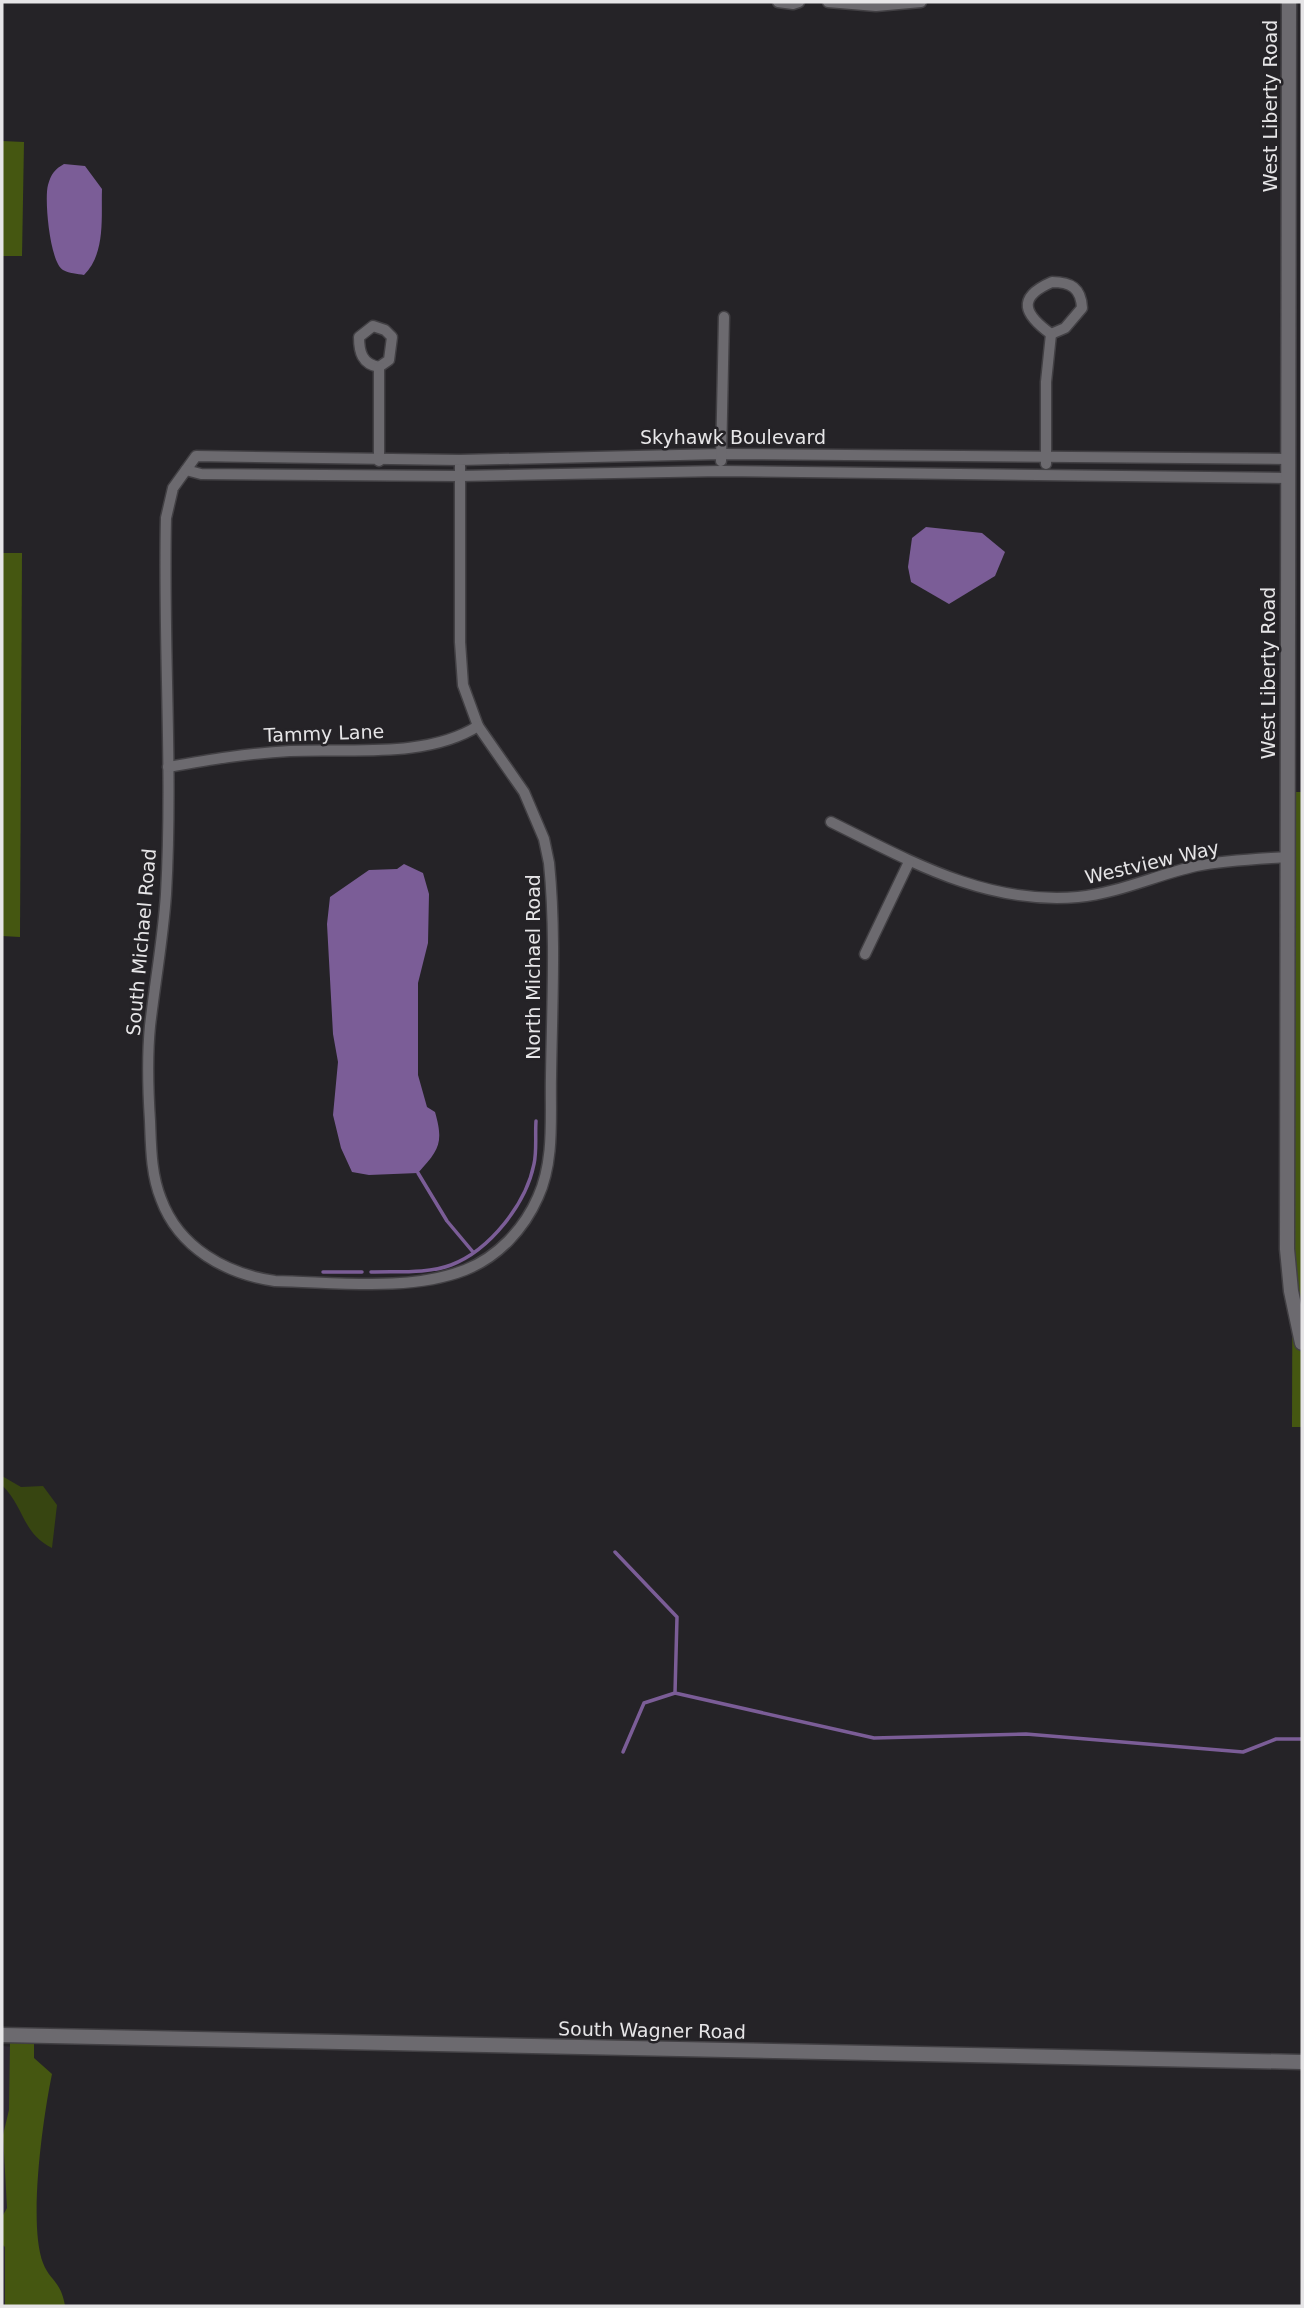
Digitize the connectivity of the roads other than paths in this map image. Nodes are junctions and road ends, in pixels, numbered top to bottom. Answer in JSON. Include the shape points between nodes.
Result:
{"nodes":[{"id":1,"x":778,"y":2,"type":"edge"},
{"id":2,"x":799,"y":2,"type":"edge"},
{"id":3,"x":828,"y":2,"type":"edge"},
{"id":4,"x":921,"y":2,"type":"edge"},
{"id":5,"x":1289,"y":2,"type":"edge"},
{"id":6,"x":1296,"y":210,"type":"edge"},
{"id":7,"x":724,"y":317,"type":"dead end"},
{"id":8,"x":1051,"y":334,"type":"junction"},
{"id":9,"x":379,"y":367,"type":"dead end"},
{"id":10,"x":722,"y":454,"type":"junction"},
{"id":11,"x":379,"y":457,"type":"junction"},
{"id":12,"x":1046,"y":457,"type":"junction"},
{"id":13,"x":1288,"y":459,"type":"junction"},
{"id":14,"x":460,"y":460,"type":"junction"},
{"id":15,"x":186,"y":470,"type":"junction"},
{"id":16,"x":721,"y":471,"type":"junction"},
{"id":17,"x":1045,"y":474,"type":"junction"},
{"id":18,"x":379,"y":475,"type":"junction"},
{"id":19,"x":460,"y":476,"type":"junction"},
{"id":20,"x":1288,"y":478,"type":"junction"},
{"id":21,"x":478,"y":726,"type":"junction"},
{"id":22,"x":168,"y":767,"type":"junction"},
{"id":23,"x":831,"y":822,"type":"dead end"},
{"id":24,"x":1287,"y":857,"type":"junction"},
{"id":25,"x":909,"y":862,"type":"junction"},
{"id":26,"x":865,"y":954,"type":"dead end"},
{"id":27,"x":275,"y":1281,"type":"joint"},
{"id":28,"x":1302,"y":1343,"type":"edge"},
{"id":29,"x":2,"y":2035,"type":"edge"},
{"id":30,"x":1302,"y":2062,"type":"edge"}],
"edges":[{"from":1,"to":2,"type":"street"},
{"from":3,"to":4,"type":"street","via":[[876,6]]},
{"from":5,"to":6,"type":"main road","name":"West Liberty Road"},
{"from":6,"to":13,"type":"main road","name":"West Liberty Road"},
{"from":7,"to":10,"type":"street"},
{"from":8,"to":8,"type":"street","via":[[1065,328],[1082,308],[1081,296],[1066,282],[1041,286],[1030,299],[1030,319]]},
{"from":8,"to":12,"type":"street"},
{"from":9,"to":11,"type":"street"},
{"from":10,"to":12,"type":"street","name":"Skyhawk Boulevard"},
{"from":10,"to":14,"type":"street","name":"Skyhawk Boulevard"},
{"from":10,"to":16,"type":"street"},
{"from":11,"to":14,"type":"street","name":"Skyhawk Boulevard"},
{"from":11,"to":15,"type":"street","name":"Skyhawk Boulevard","via":[[196,456]]},
{"from":11,"to":18,"type":"street"},
{"from":12,"to":13,"type":"street","name":"Skyhawk Boulevard"},
{"from":12,"to":17,"type":"street"},
{"from":13,"to":20,"type":"main road","name":"West Liberty Road"},
{"from":14,"to":19,"type":"street","name":"North Michael Road"},
{"from":15,"to":18,"type":"street","name":"Skyhawk Boulevard","via":[[201,474]]},
{"from":15,"to":22,"type":"street","name":"South Michael Road","via":[[168,502],[165,538]]},
{"from":16,"to":17,"type":"street","name":"Skyhawk Boulevard"},
{"from":16,"to":19,"type":"street","name":"Skyhawk Boulevard"},
{"from":17,"to":20,"type":"street","name":"Skyhawk Boulevard"},
{"from":18,"to":19,"type":"street","name":"Skyhawk Boulevard"},
{"from":19,"to":21,"type":"street","name":"North Michael Road","via":[[461,664],[463,685]]},
{"from":20,"to":24,"type":"main road","name":"West Liberty Road"},
{"from":21,"to":22,"type":"street","name":"Tammy Lane","via":[[446,740],[383,750],[265,753]]},
{"from":21,"to":27,"type":"street","name":"North Michael Road","via":[[524,792],[549,863],[549,1152],[539,1195],[501,1248],[456,1273],[411,1282]]},
{"from":22,"to":27,"type":"street","name":"South Michael Road","via":[[166,895],[149,1049],[157,1189],[170,1220],[190,1245],[244,1276]]},
{"from":23,"to":25,"type":"street","name":"Westview Way"},
{"from":24,"to":25,"type":"street","name":"Westview Way","via":[[1195,866],[1076,897],[1009,895],[954,881]]},
{"from":24,"to":28,"type":"main road","name":"West Liberty Road","via":[[1287,1249]]},
{"from":25,"to":26,"type":"street"},
{"from":29,"to":30,"type":"main road","name":"South Wagner Road"}]}
